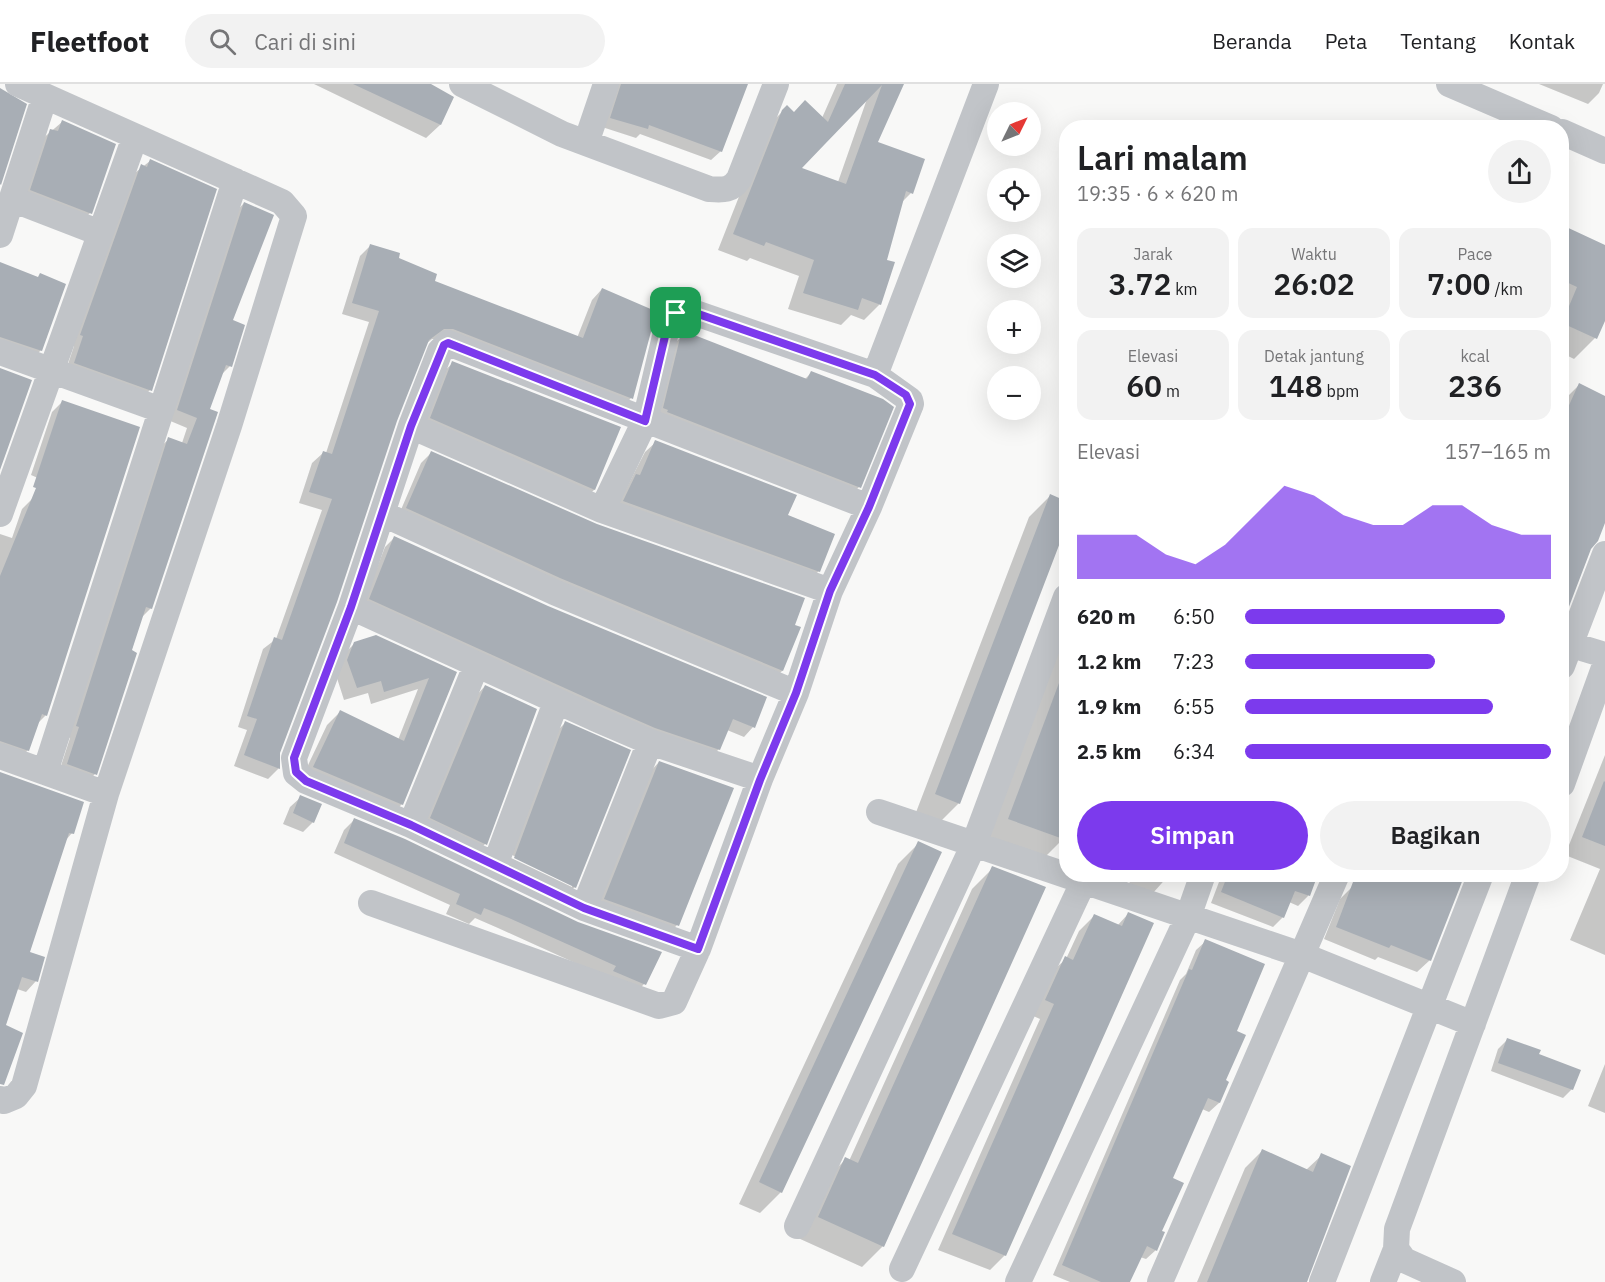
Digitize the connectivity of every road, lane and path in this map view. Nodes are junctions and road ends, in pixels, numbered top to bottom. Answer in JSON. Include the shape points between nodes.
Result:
{"nodes":[{"id":1,"x":18,"y":84,"type":"edge"},
{"id":2,"x":462,"y":84,"type":"edge"},
{"id":3,"x":606,"y":84,"type":"edge"},
{"id":4,"x":776,"y":84,"type":"edge"},
{"id":5,"x":986,"y":84,"type":"edge"},
{"id":6,"x":1449,"y":84,"type":"edge"},
{"id":7,"x":45,"y":96,"type":"junction"},
{"id":8,"x":1532,"y":120,"type":"edge"},
{"id":9,"x":1569,"y":135,"type":"edge"},
{"id":10,"x":135,"y":137,"type":"junction"},
{"id":11,"x":586,"y":143,"type":"junction"},
{"id":12,"x":1605,"y":151,"type":"edge"},
{"id":13,"x":235,"y":181,"type":"junction"},
{"id":14,"x":12,"y":199,"type":"junction"},
{"id":15,"x":100,"y":233,"type":"junction"},
{"id":16,"x":0,"y":235,"type":"edge"},
{"id":17,"x":0,"y":352,"type":"edge"},
{"id":18,"x":51,"y":370,"type":"junction"},
{"id":19,"x":875,"y":375,"type":"junction"},
{"id":20,"x":161,"y":410,"type":"junction"},
{"id":21,"x":645,"y":421,"type":"junction"},
{"id":22,"x":411,"y":426,"type":"junction"},
{"id":23,"x":10,"y":457,"type":"edge"},
{"id":24,"x":869,"y":507,"type":"junction"},
{"id":25,"x":602,"y":510,"type":"junction"},
{"id":26,"x":0,"y":514,"type":"edge"},
{"id":27,"x":383,"y":514,"type":"junction"},
{"id":28,"x":1605,"y":554,"type":"edge"},
{"id":29,"x":830,"y":591,"type":"junction"},
{"id":30,"x":351,"y":607,"type":"junction"},
{"id":31,"x":1059,"y":616,"type":"edge"},
{"id":32,"x":1569,"y":639,"type":"edge"},
{"id":33,"x":1569,"y":651,"type":"edge"},
{"id":34,"x":1605,"y":655,"type":"edge"},
{"id":35,"x":1605,"y":665,"type":"edge"},
{"id":36,"x":476,"y":666,"type":"junction"},
{"id":37,"x":796,"y":693,"type":"junction"},
{"id":38,"x":556,"y":702,"type":"junction"},
{"id":39,"x":650,"y":742,"type":"junction"},
{"id":40,"x":0,"y":756,"type":"edge"},
{"id":41,"x":1569,"y":765,"type":"edge"},
{"id":42,"x":45,"y":772,"type":"junction"},
{"id":43,"x":760,"y":780,"type":"junction"},
{"id":44,"x":106,"y":794,"type":"junction"},
{"id":45,"x":879,"y":812,"type":"dead end"},
{"id":46,"x":411,"y":825,"type":"junction"},
{"id":47,"x":974,"y":844,"type":"junction"},
{"id":48,"x":495,"y":865,"type":"junction"},
{"id":49,"x":1059,"y":870,"type":"edge"},
{"id":50,"x":1084,"y":882,"type":"edge"},
{"id":51,"x":1097,"y":882,"type":"edge"},
{"id":52,"x":1200,"y":882,"type":"edge"},
{"id":53,"x":1334,"y":882,"type":"edge"},
{"id":54,"x":1478,"y":882,"type":"edge"},
{"id":55,"x":1525,"y":882,"type":"edge"},
{"id":56,"x":371,"y":903,"type":"dead end"},
{"id":57,"x":584,"y":908,"type":"junction"},
{"id":58,"x":1188,"y":916,"type":"junction"},
{"id":59,"x":698,"y":949,"type":"junction"},
{"id":60,"x":1302,"y":955,"type":"junction"},
{"id":61,"x":1430,"y":1008,"type":"junction"},
{"id":62,"x":1473,"y":1024,"type":"junction"},
{"id":63,"x":0,"y":1099,"type":"edge"},
{"id":64,"x":797,"y":1226,"type":"dead end"},
{"id":65,"x":1396,"y":1249,"type":"junction"},
{"id":66,"x":902,"y":1269,"type":"dead end"},
{"id":67,"x":1018,"y":1282,"type":"edge"},
{"id":68,"x":1160,"y":1282,"type":"edge"},
{"id":69,"x":1322,"y":1282,"type":"edge"},
{"id":70,"x":1383,"y":1282,"type":"edge"},
{"id":71,"x":1453,"y":1282,"type":"edge"}],
"edges":[{"from":1,"to":7,"type":"street"},
{"from":2,"to":11,"type":"street"},
{"from":3,"to":11,"type":"street"},
{"from":4,"to":11,"type":"street","via":[[739,179],[728,189],[709,189]]},
{"from":5,"to":19,"type":"street"},
{"from":6,"to":8,"type":"street"},
{"from":7,"to":10,"type":"street"},
{"from":7,"to":14,"type":"street"},
{"from":9,"to":12,"type":"street"},
{"from":10,"to":13,"type":"street"},
{"from":10,"to":15,"type":"street"},
{"from":13,"to":20,"type":"street"},
{"from":13,"to":44,"type":"street","via":[[282,202],[294,216],[229,426]]},
{"from":14,"to":15,"type":"street"},
{"from":14,"to":16,"type":"street"},
{"from":15,"to":18,"type":"street"},
{"from":17,"to":18,"type":"street"},
{"from":18,"to":20,"type":"street"},
{"from":18,"to":23,"type":"street"},
{"from":19,"to":21,"type":"street","via":[[681,308],[666,332]]},
{"from":19,"to":24,"type":"street","via":[[906,395],[910,404]]},
{"from":20,"to":42,"type":"street"},
{"from":21,"to":22,"type":"street","via":[[448,343],[440,351]]},
{"from":21,"to":24,"type":"street"},
{"from":21,"to":25,"type":"street"},
{"from":22,"to":25,"type":"street"},
{"from":22,"to":27,"type":"street"},
{"from":23,"to":26,"type":"street"},
{"from":24,"to":29,"type":"street"},
{"from":25,"to":29,"type":"street"},
{"from":27,"to":30,"type":"street"},
{"from":27,"to":37,"type":"street","via":[[554,592]]},
{"from":28,"to":32,"type":"street"},
{"from":29,"to":37,"type":"street"},
{"from":30,"to":36,"type":"street"},
{"from":30,"to":46,"type":"street","via":[[294,758],[296,772],[306,781]]},
{"from":31,"to":47,"type":"street"},
{"from":33,"to":34,"type":"street"},
{"from":35,"to":41,"type":"street"},
{"from":36,"to":38,"type":"street"},
{"from":36,"to":46,"type":"street"},
{"from":37,"to":43,"type":"street"},
{"from":38,"to":39,"type":"street"},
{"from":38,"to":48,"type":"street"},
{"from":39,"to":43,"type":"street"},
{"from":39,"to":57,"type":"street"},
{"from":40,"to":42,"type":"street"},
{"from":42,"to":44,"type":"street"},
{"from":43,"to":59,"type":"street"},
{"from":44,"to":63,"type":"street","via":[[24,1086],[16,1096]]},
{"from":45,"to":47,"type":"street"},
{"from":46,"to":48,"type":"street"},
{"from":47,"to":49,"type":"street"},
{"from":47,"to":64,"type":"street"},
{"from":48,"to":57,"type":"street"},
{"from":50,"to":66,"type":"street"},
{"from":51,"to":58,"type":"street"},
{"from":52,"to":58,"type":"street"},
{"from":53,"to":60,"type":"street"},
{"from":54,"to":61,"type":"street"},
{"from":55,"to":62,"type":"street"},
{"from":56,"to":59,"type":"street","via":[[659,1006],[674,1002]]},
{"from":57,"to":59,"type":"street"},
{"from":58,"to":60,"type":"street"},
{"from":58,"to":67,"type":"street"},
{"from":60,"to":61,"type":"street"},
{"from":60,"to":68,"type":"street"},
{"from":61,"to":62,"type":"street"},
{"from":61,"to":69,"type":"street"},
{"from":62,"to":65,"type":"street","via":[[1397,1229]]},
{"from":65,"to":70,"type":"street"},
{"from":65,"to":71,"type":"street","via":[[1404,1260]]}]}
